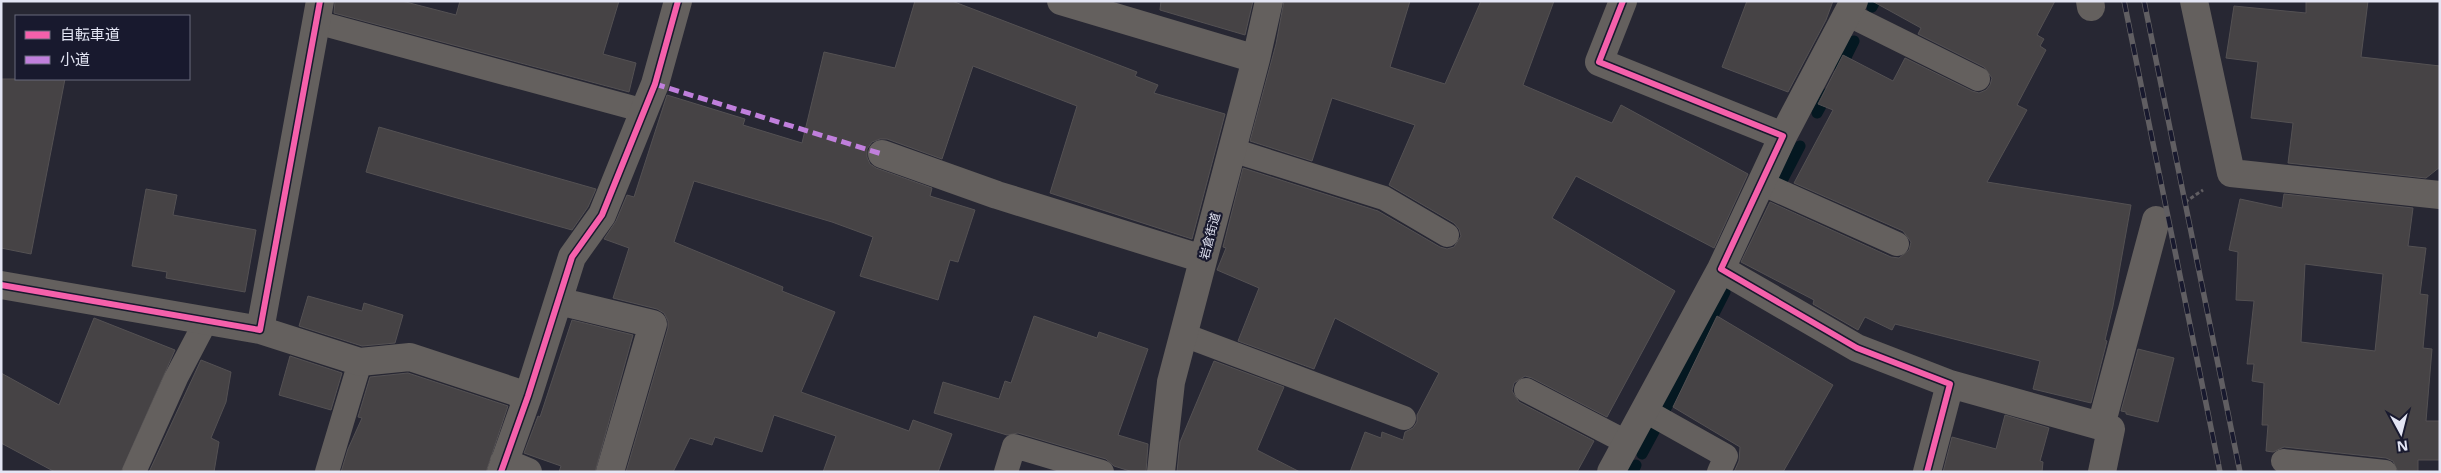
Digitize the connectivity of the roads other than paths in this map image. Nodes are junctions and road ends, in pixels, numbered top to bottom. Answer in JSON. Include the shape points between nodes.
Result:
{"nodes":[{"id":1,"x":678,"y":1,"type":"edge"},
{"id":2,"x":1061,"y":1,"type":"edge"},
{"id":3,"x":1269,"y":1,"type":"edge"},
{"id":4,"x":1624,"y":1,"type":"edge"},
{"id":5,"x":2194,"y":1,"type":"edge"},
{"id":6,"x":1850,"y":7,"type":"edge"},
{"id":7,"x":318,"y":12,"type":"edge"},
{"id":8,"x":1256,"y":59,"type":"junction"},
{"id":9,"x":1978,"y":79,"type":"dead end"},
{"id":10,"x":644,"y":111,"type":"junction"},
{"id":11,"x":1784,"y":136,"type":"junction"},
{"id":12,"x":1232,"y":150,"type":"junction"},
{"id":13,"x":882,"y":154,"type":"dead end"},
{"id":14,"x":1761,"y":183,"type":"junction"},
{"id":15,"x":2440,"y":195,"type":"edge"},
{"id":16,"x":2156,"y":220,"type":"road end"},
{"id":17,"x":1448,"y":235,"type":"dead end"},
{"id":18,"x":1897,"y":244,"type":"dead end"},
{"id":19,"x":1204,"y":259,"type":"junction"},
{"id":20,"x":1721,"y":269,"type":"junction"},
{"id":21,"x":1,"y":285,"type":"edge"},
{"id":22,"x":558,"y":301,"type":"junction"},
{"id":23,"x":206,"y":321,"type":"junction"},
{"id":24,"x":260,"y":330,"type":"junction"},
{"id":25,"x":1184,"y":335,"type":"junction"},
{"id":26,"x":360,"y":362,"type":"junction"},
{"id":27,"x":1950,"y":384,"type":"junction"},
{"id":28,"x":1526,"y":390,"type":"dead end"},
{"id":29,"x":528,"y":396,"type":"junction"},
{"id":30,"x":1644,"y":410,"type":"junction"},
{"id":31,"x":1404,"y":418,"type":"dead end"},
{"id":32,"x":2101,"y":426,"type":"junction"},
{"id":33,"x":1626,"y":442,"type":"junction"},
{"id":34,"x":2284,"y":461,"type":"dead end"},
{"id":35,"x":511,"y":468,"type":"edge"},
{"id":36,"x":134,"y":472,"type":"edge"},
{"id":37,"x":327,"y":472,"type":"edge"},
{"id":38,"x":610,"y":472,"type":"edge"},
{"id":39,"x":1006,"y":472,"type":"edge"},
{"id":40,"x":1102,"y":472,"type":"edge"},
{"id":41,"x":1161,"y":472,"type":"edge"},
{"id":42,"x":1612,"y":472,"type":"edge"},
{"id":43,"x":1719,"y":472,"type":"edge"},
{"id":44,"x":1927,"y":472,"type":"edge"},
{"id":45,"x":2102,"y":472,"type":"edge"},
{"id":46,"x":2385,"y":472,"type":"edge"}],
"edges":[{"from":1,"to":10,"type":"street","via":[[655,84]]},
{"from":2,"to":8,"type":"street"},
{"from":3,"to":8,"type":"street","name":"岩倉街道"},
{"from":4,"to":11,"type":"street","via":[[1599,62]]},
{"from":5,"to":15,"type":"street","via":[[2231,173]]},
{"from":6,"to":9,"type":"lane"},
{"from":6,"to":11,"type":"street"},
{"from":7,"to":10,"type":"lane"},
{"from":7,"to":24,"type":"street"},
{"from":8,"to":12,"type":"street","name":"岩倉街道"},
{"from":10,"to":22,"type":"street","via":[[602,215],[572,257]]},
{"from":11,"to":14,"type":"street"},
{"from":12,"to":17,"type":"lane","via":[[1384,198]]},
{"from":12,"to":19,"type":"street","name":"岩倉街道"},
{"from":13,"to":19,"type":"street","via":[[997,195]]},
{"from":14,"to":18,"type":"lane"},
{"from":14,"to":20,"type":"street"},
{"from":16,"to":32,"type":"street"},
{"from":19,"to":25,"type":"street","name":"岩倉街道"},
{"from":20,"to":27,"type":"street","via":[[1857,348]]},
{"from":20,"to":30,"type":"street"},
{"from":21,"to":23,"type":"street"},
{"from":22,"to":29,"type":"street"},
{"from":22,"to":38,"type":"street","via":[[653,324]]},
{"from":23,"to":24,"type":"street"},
{"from":23,"to":36,"type":"lane","via":[[176,378]]},
{"from":24,"to":26,"type":"street"},
{"from":25,"to":31,"type":"lane"},
{"from":25,"to":41,"type":"street","name":"岩倉街道","via":[[1172,382]]},
{"from":26,"to":29,"type":"street","via":[[410,357]]},
{"from":26,"to":37,"type":"lane"},
{"from":27,"to":32,"type":"street"},
{"from":27,"to":44,"type":"street"},
{"from":28,"to":33,"type":"lane"},
{"from":29,"to":35,"type":"street"},
{"from":30,"to":33,"type":"street"},
{"from":30,"to":43,"type":"lane","via":[[1726,456]]},
{"from":32,"to":45,"type":"street","via":[[2111,429]]},
{"from":33,"to":42,"type":"street"},
{"from":34,"to":46,"type":"lane"},
{"from":39,"to":40,"type":"lane","via":[[1014,446]]}]}
